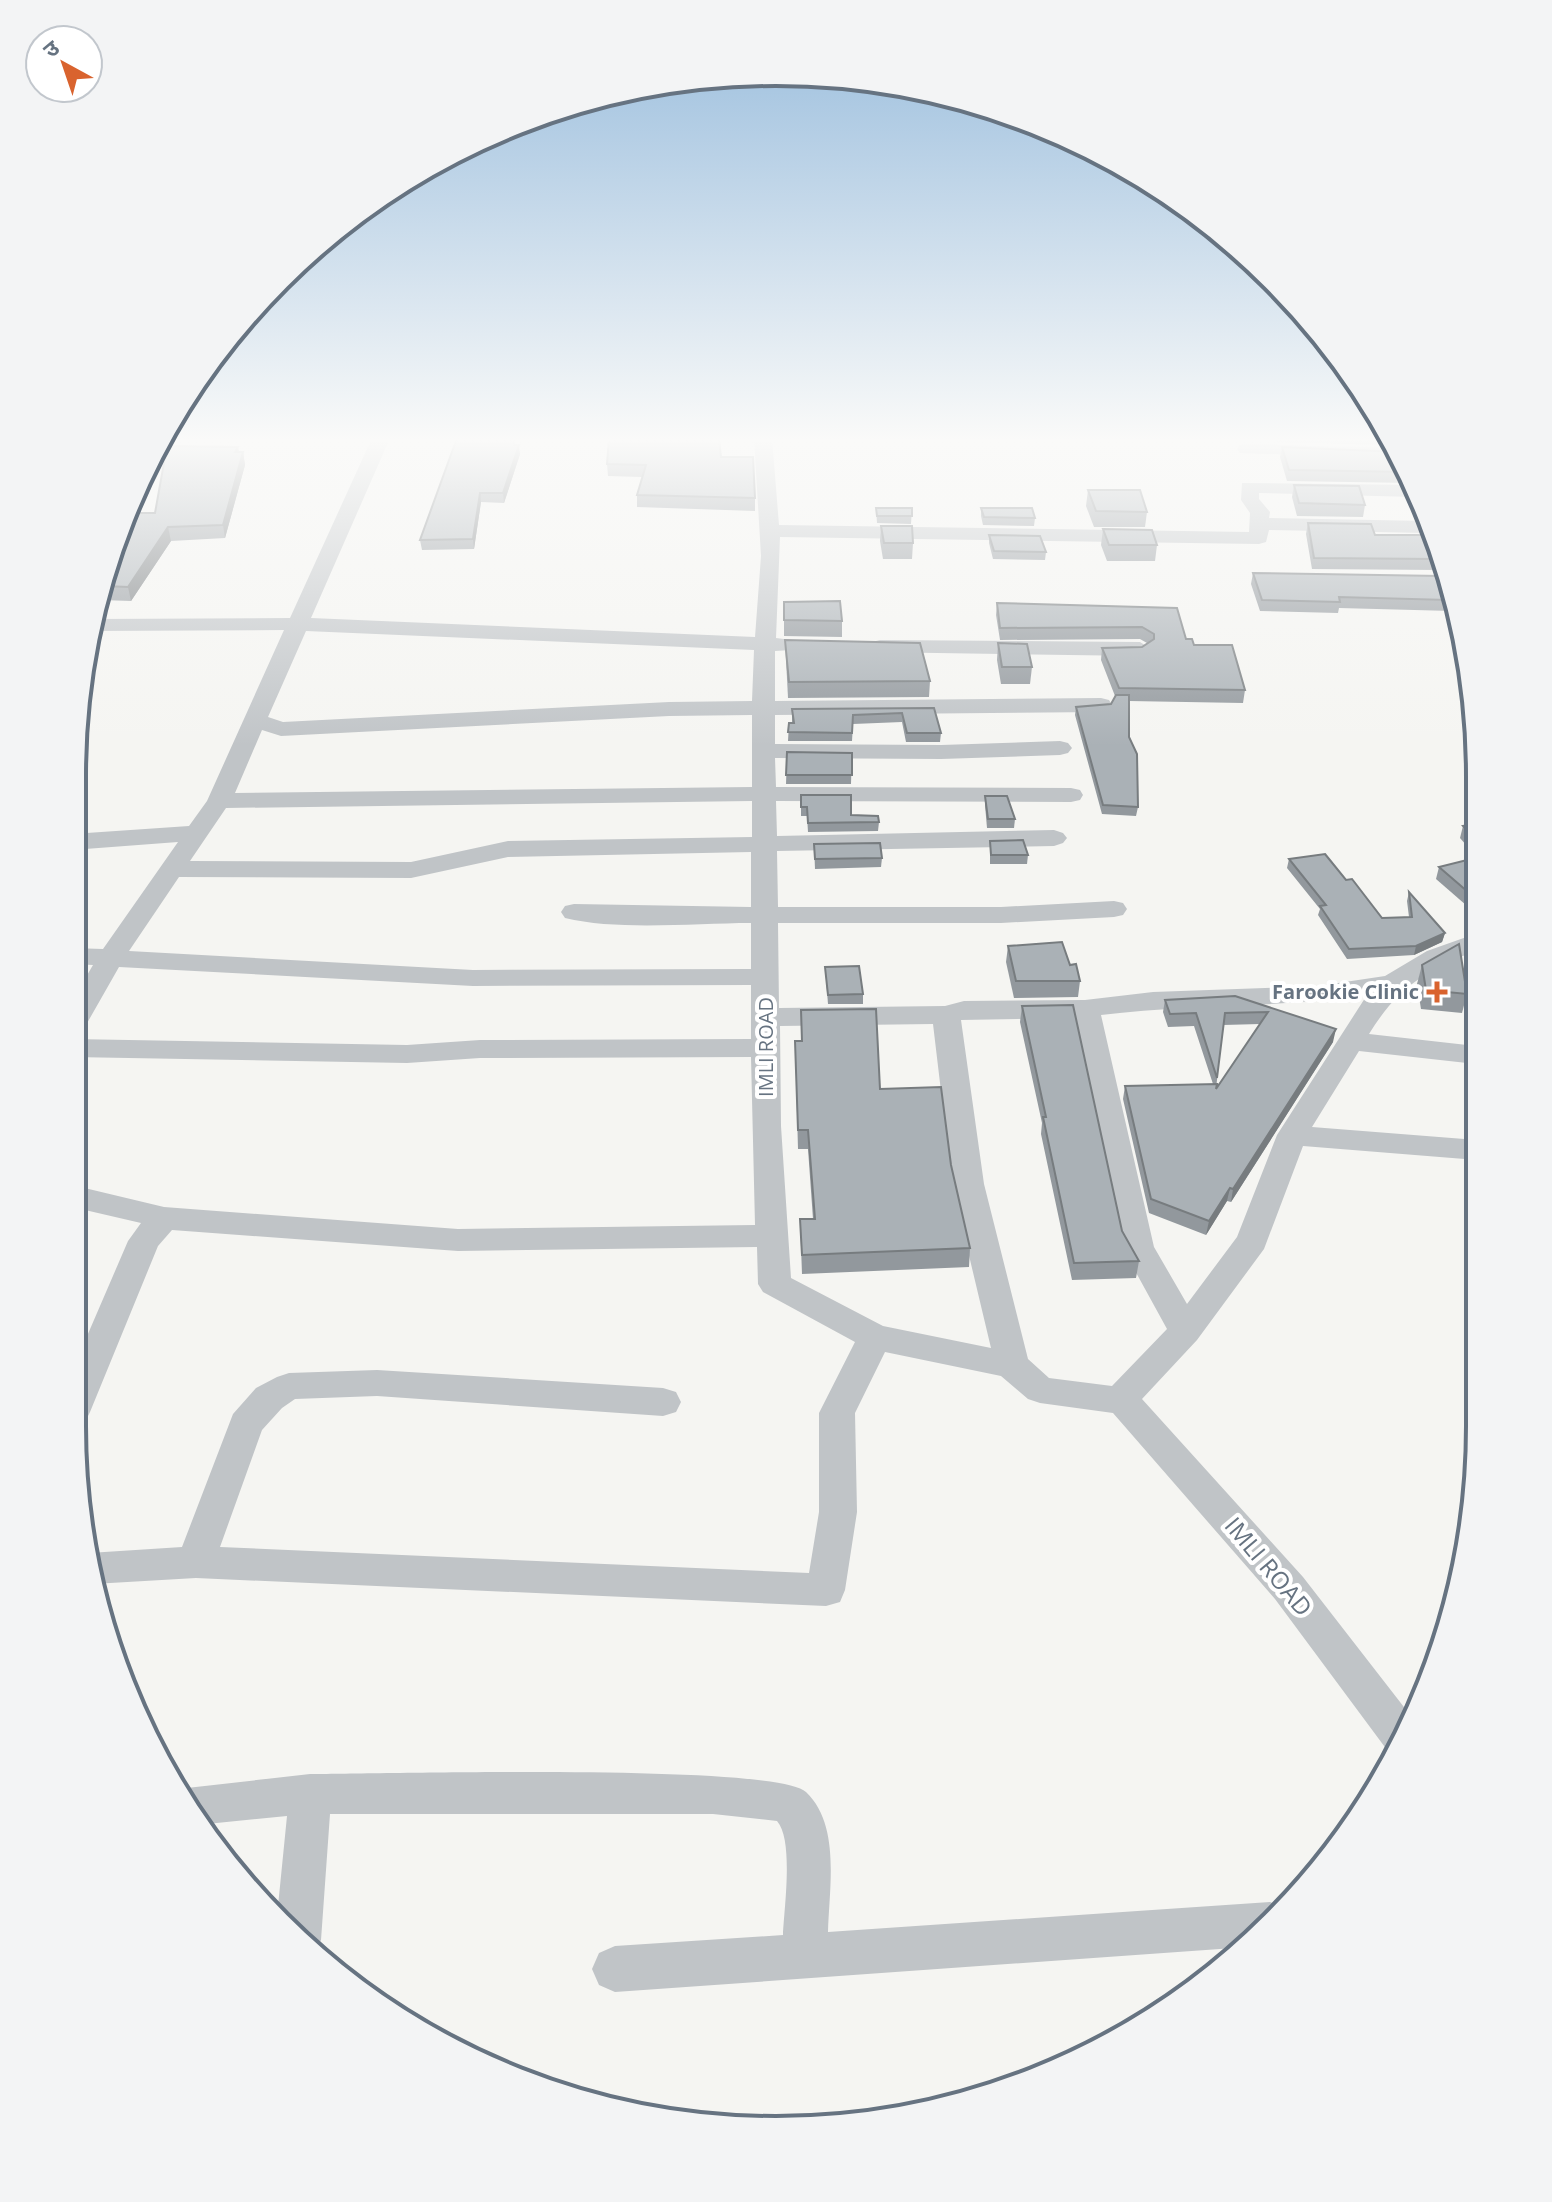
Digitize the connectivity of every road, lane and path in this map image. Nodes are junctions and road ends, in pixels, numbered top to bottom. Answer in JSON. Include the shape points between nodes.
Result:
{"nodes":[{"id":1,"x":335,"y":541,"type":"edge"},
{"id":2,"x":770,"y":541,"type":"edge"},
{"id":3,"x":297,"y":624,"type":"junction"},
{"id":4,"x":103,"y":625,"type":"edge"},
{"id":5,"x":765,"y":645,"type":"junction"},
{"id":6,"x":811,"y":646,"type":"edge"},
{"id":7,"x":857,"y":647,"type":"edge"},
{"id":8,"x":1140,"y":649,"type":"edge"},
{"id":9,"x":1101,"y":705,"type":"edge"},
{"id":10,"x":763,"y":708,"type":"junction"},
{"id":11,"x":255,"y":720,"type":"junction"},
{"id":12,"x":1060,"y":748,"type":"dead end"},
{"id":13,"x":764,"y":751,"type":"junction"},
{"id":14,"x":764,"y":794,"type":"junction"},
{"id":15,"x":1071,"y":795,"type":"dead end"},
{"id":16,"x":219,"y":801,"type":"junction"},
{"id":17,"x":197,"y":833,"type":"junction"},
{"id":18,"x":1054,"y":838,"type":"dead end"},
{"id":19,"x":86,"y":841,"type":"edge"},
{"id":20,"x":764,"y":843,"type":"junction"},
{"id":21,"x":171,"y":869,"type":"junction"},
{"id":22,"x":1114,"y":909,"type":"dead end"},
{"id":23,"x":574,"y":912,"type":"dead end"},
{"id":24,"x":765,"y":913,"type":"junction"},
{"id":25,"x":1466,"y":946,"type":"edge"},
{"id":26,"x":86,"y":956,"type":"edge"},
{"id":27,"x":111,"y":957,"type":"junction"},
{"id":28,"x":765,"y":977,"type":"junction"},
{"id":29,"x":1393,"y":983,"type":"junction"},
{"id":30,"x":86,"y":1001,"type":"edge"},
{"id":31,"x":1085,"y":1009,"type":"junction"},
{"id":32,"x":946,"y":1015,"type":"junction"},
{"id":33,"x":766,"y":1017,"type":"junction"},
{"id":34,"x":1350,"y":1041,"type":"junction"},
{"id":35,"x":86,"y":1048,"type":"edge"},
{"id":36,"x":766,"y":1048,"type":"junction"},
{"id":37,"x":1466,"y":1054,"type":"edge"},
{"id":38,"x":1292,"y":1135,"type":"junction"},
{"id":39,"x":1466,"y":1149,"type":"edge"},
{"id":40,"x":86,"y":1199,"type":"edge"},
{"id":41,"x":164,"y":1218,"type":"junction"},
{"id":42,"x":772,"y":1236,"type":"junction"},
{"id":43,"x":1185,"y":1331,"type":"junction"},
{"id":44,"x":875,"y":1337,"type":"junction"},
{"id":45,"x":1012,"y":1365,"type":"junction"},
{"id":46,"x":86,"y":1379,"type":"edge"},
{"id":47,"x":1122,"y":1401,"type":"junction"},
{"id":48,"x":663,"y":1402,"type":"dead end"},
{"id":49,"x":196,"y":1562,"type":"junction"},
{"id":50,"x":101,"y":1567,"type":"edge"},
{"id":51,"x":1396,"y":1729,"type":"edge"},
{"id":52,"x":310,"y":1794,"type":"junction"},
{"id":53,"x":199,"y":1805,"type":"edge"},
{"id":54,"x":299,"y":1925,"type":"edge"},
{"id":55,"x":1252,"y":1925,"type":"edge"},
{"id":56,"x":805,"y":1955,"type":"junction"},
{"id":57,"x":615,"y":1969,"type":"dead end"}],
"edges":[{"from":1,"to":3,"type":"street"},
{"from":2,"to":5,"type":"street","name":"IMLI ROAD"},
{"from":3,"to":4,"type":"street"},
{"from":3,"to":5,"type":"street"},
{"from":3,"to":11,"type":"street"},
{"from":5,"to":6,"type":"street"},
{"from":5,"to":10,"type":"street","name":"IMLI ROAD"},
{"from":7,"to":8,"type":"street"},
{"from":9,"to":10,"type":"street"},
{"from":10,"to":11,"type":"street","via":[[281,729]]},
{"from":10,"to":13,"type":"street","name":"IMLI ROAD"},
{"from":11,"to":16,"type":"street"},
{"from":12,"to":13,"type":"street"},
{"from":13,"to":14,"type":"street","name":"IMLI ROAD"},
{"from":14,"to":15,"type":"street"},
{"from":14,"to":16,"type":"street"},
{"from":14,"to":20,"type":"street","name":"IMLI ROAD"},
{"from":16,"to":17,"type":"street"},
{"from":17,"to":19,"type":"street"},
{"from":17,"to":21,"type":"street"},
{"from":18,"to":20,"type":"street"},
{"from":20,"to":21,"type":"street","via":[[508,849],[411,870]]},
{"from":20,"to":24,"type":"street","name":"IMLI ROAD"},
{"from":21,"to":27,"type":"street"},
{"from":22,"to":24,"type":"street","via":[[1001,915]]},
{"from":23,"to":24,"type":"street"},
{"from":24,"to":28,"type":"street","name":"IMLI ROAD"},
{"from":25,"to":29,"type":"street"},
{"from":26,"to":27,"type":"street"},
{"from":27,"to":28,"type":"street","via":[[473,978]]},
{"from":27,"to":30,"type":"street"},
{"from":28,"to":33,"type":"street","name":"IMLI ROAD"},
{"from":29,"to":31,"type":"street","via":[[1318,994],[1153,1000]]},
{"from":29,"to":34,"type":"street"},
{"from":31,"to":32,"type":"street","via":[[964,1010]]},
{"from":31,"to":43,"type":"street","via":[[1138,1247]]},
{"from":32,"to":33,"type":"street"},
{"from":32,"to":45,"type":"street","via":[[968,1184]]},
{"from":33,"to":36,"type":"street","name":"IMLI ROAD"},
{"from":34,"to":37,"type":"street"},
{"from":34,"to":38,"type":"street"},
{"from":35,"to":36,"type":"street","via":[[407,1054]]},
{"from":36,"to":42,"type":"street","name":"IMLI ROAD"},
{"from":38,"to":39,"type":"street"},
{"from":38,"to":43,"type":"street","via":[[1252,1241]]},
{"from":40,"to":41,"type":"street"},
{"from":41,"to":42,"type":"street","via":[[458,1240]]},
{"from":41,"to":46,"type":"street","via":[[144,1241]]},
{"from":42,"to":44,"type":"street","name":"IMLI ROAD","via":[[775,1284]]},
{"from":43,"to":47,"type":"street"},
{"from":44,"to":45,"type":"street","name":"IMLI ROAD"},
{"from":44,"to":49,"type":"street","via":[[837,1413],[838,1512],[826,1590]]},
{"from":45,"to":47,"type":"street","name":"IMLI ROAD","via":[[1040,1390]]},
{"from":47,"to":51,"type":"street","name":"IMLI ROAD","via":[[1289,1588]]},
{"from":48,"to":49,"type":"street","via":[[377,1383],[289,1386],[269,1398],[246,1424]]},
{"from":49,"to":50,"type":"street"},
{"from":52,"to":53,"type":"street"},
{"from":52,"to":54,"type":"street"},
{"from":52,"to":56,"type":"street","via":[[713,1794],[788,1803],[801,1817],[808,1847]]},
{"from":55,"to":56,"type":"street"},
{"from":56,"to":57,"type":"street"}]}
